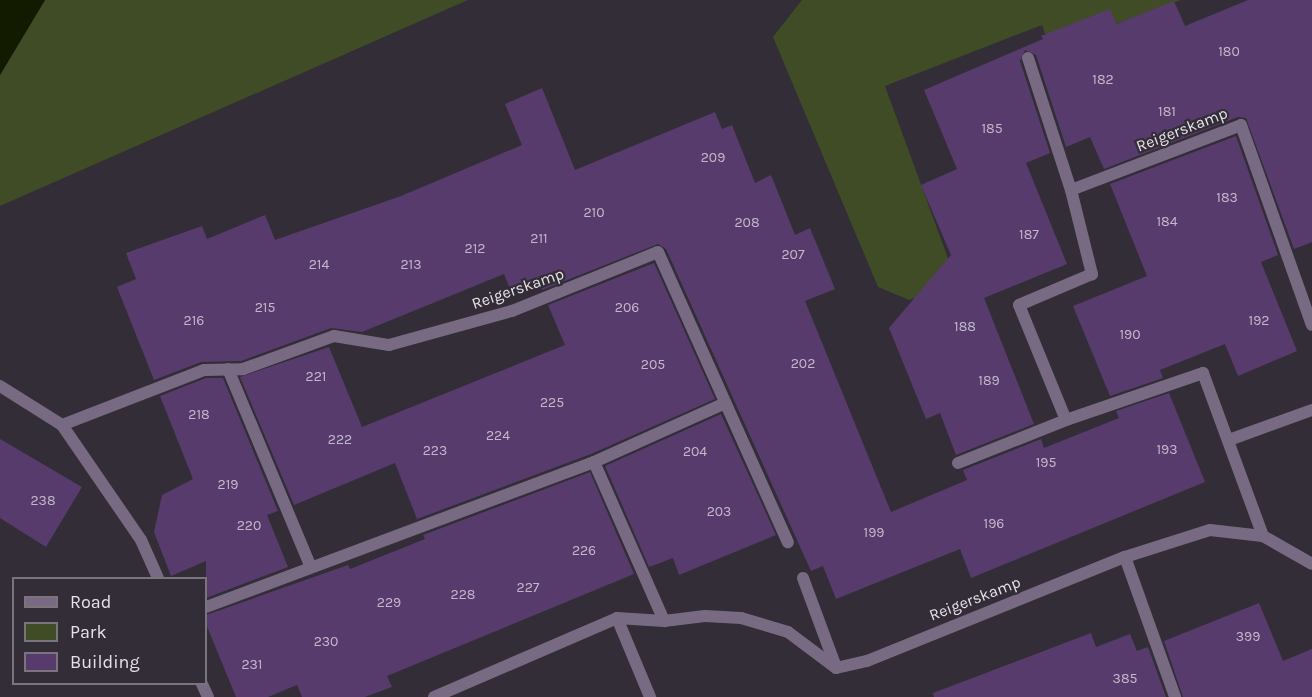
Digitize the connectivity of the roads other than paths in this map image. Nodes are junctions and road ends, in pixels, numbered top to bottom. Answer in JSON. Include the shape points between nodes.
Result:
{"nodes":[{"id":1,"x":1028,"y":58,"type":"dead end"},
{"id":2,"x":1071,"y":190,"type":"junction"},
{"id":3,"x":1312,"y":325,"type":"edge"},
{"id":4,"x":228,"y":369,"type":"junction"},
{"id":5,"x":0,"y":386,"type":"edge"},
{"id":6,"x":725,"y":402,"type":"junction"},
{"id":7,"x":1312,"y":410,"type":"edge"},
{"id":8,"x":1066,"y":420,"type":"junction"},
{"id":9,"x":62,"y":425,"type":"junction"},
{"id":10,"x":1229,"y":440,"type":"junction"},
{"id":11,"x":594,"y":462,"type":"junction"},
{"id":12,"x":958,"y":463,"type":"dead end"},
{"id":13,"x":1263,"y":536,"type":"junction"},
{"id":14,"x":788,"y":542,"type":"dead end"},
{"id":15,"x":1125,"y":557,"type":"junction"},
{"id":16,"x":1312,"y":564,"type":"edge"},
{"id":17,"x":310,"y":565,"type":"junction"},
{"id":18,"x":157,"y":577,"type":"edge"},
{"id":19,"x":803,"y":578,"type":"dead end"},
{"id":20,"x":207,"y":607,"type":"edge"},
{"id":21,"x":617,"y":618,"type":"junction"},
{"id":22,"x":664,"y":621,"type":"junction"},
{"id":23,"x":836,"y":668,"type":"junction"},
{"id":24,"x":434,"y":697,"type":"edge"},
{"id":25,"x":650,"y":697,"type":"edge"},
{"id":26,"x":1175,"y":697,"type":"edge"}],
"edges":[{"from":1,"to":2,"type":"street"},
{"from":2,"to":3,"type":"street","name":"Reigerskamp","via":[[1241,125]]},
{"from":2,"to":8,"type":"street","via":[[1092,274],[1019,305]]},
{"from":4,"to":6,"type":"street","name":"Reigerskamp","via":[[243,369],[334,336],[389,345],[512,311],[658,252]]},
{"from":4,"to":9,"type":"street","name":"Reigerskamp","via":[[204,370]]},
{"from":4,"to":17,"type":"street"},
{"from":5,"to":9,"type":"street"},
{"from":6,"to":11,"type":"street"},
{"from":6,"to":14,"type":"street","name":"Reigerskamp"},
{"from":7,"to":10,"type":"street"},
{"from":8,"to":10,"type":"street","via":[[1203,374]]},
{"from":8,"to":12,"type":"street"},
{"from":9,"to":18,"type":"street","via":[[141,540]]},
{"from":10,"to":13,"type":"street"},
{"from":11,"to":17,"type":"street"},
{"from":11,"to":22,"type":"street"},
{"from":13,"to":15,"type":"street","name":"Reigerskamp","via":[[1210,530]]},
{"from":13,"to":16,"type":"street","name":"Reigerskamp"},
{"from":15,"to":23,"type":"street","name":"Reigerskamp","via":[[867,661]]},
{"from":15,"to":26,"type":"street"},
{"from":17,"to":20,"type":"street"},
{"from":19,"to":23,"type":"street"},
{"from":21,"to":22,"type":"street"},
{"from":21,"to":24,"type":"street"},
{"from":21,"to":25,"type":"street"},
{"from":22,"to":23,"type":"street","via":[[705,616],[741,618],[788,632]]}]}
